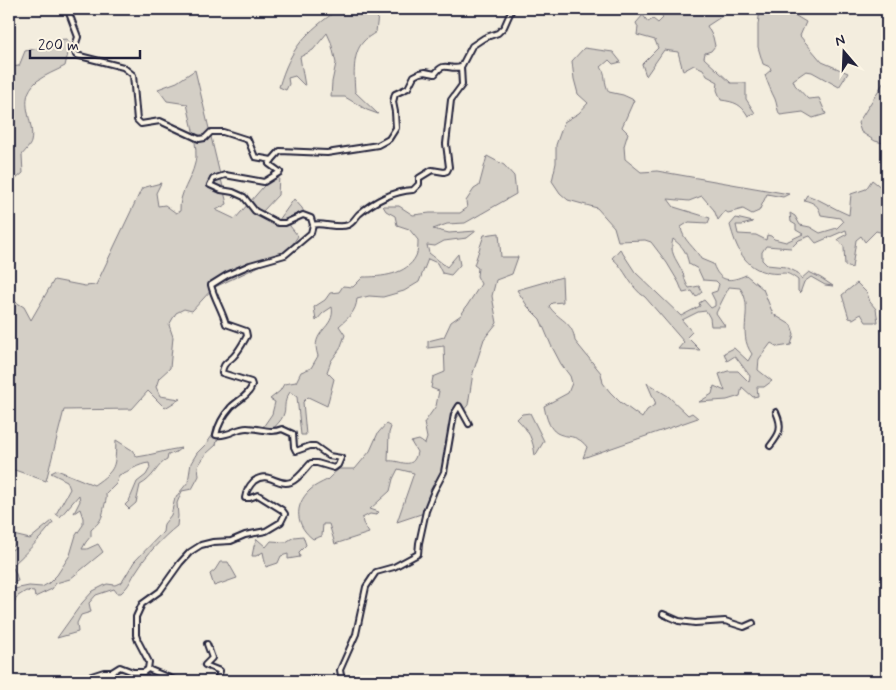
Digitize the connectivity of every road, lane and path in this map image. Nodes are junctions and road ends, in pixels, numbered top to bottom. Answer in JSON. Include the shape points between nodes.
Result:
{"nodes":[{"id":1,"x":70,"y":9,"type":"edge"},
{"id":2,"x":512,"y":9,"type":"edge"},
{"id":3,"x":461,"y":67,"type":"junction"},
{"id":4,"x":272,"y":160,"type":"junction"},
{"id":5,"x":313,"y":225,"type":"junction"},
{"id":6,"x":776,"y":412,"type":"dead end"},
{"id":7,"x":469,"y":424,"type":"dead end"},
{"id":8,"x":770,"y":446,"type":"dead end"},
{"id":9,"x":662,"y":614,"type":"dead end"},
{"id":10,"x":753,"y":623,"type":"dead end"},
{"id":11,"x":207,"y":644,"type":"dead end"},
{"id":12,"x":148,"y":669,"type":"junction"},
{"id":13,"x":76,"y":681,"type":"edge"},
{"id":14,"x":177,"y":681,"type":"edge"},
{"id":15,"x":217,"y":681,"type":"edge"},
{"id":16,"x":308,"y":681,"type":"edge"},
{"id":17,"x":320,"y":681,"type":"edge"},
{"id":18,"x":342,"y":681,"type":"edge"}],
"edges":[{"from":1,"to":4,"type":"street","via":[[78,37],[74,49],[76,55],[123,67],[133,74],[137,120],[141,124],[160,121],[199,139],[211,132],[223,132],[248,140],[255,157]]},
{"from":2,"to":3,"type":"street","via":[[504,27],[472,46]]},
{"from":3,"to":4,"type":"street","via":[[446,66],[435,74],[425,72],[414,76],[408,88],[395,94],[396,128],[389,139],[378,145],[327,153],[280,151]]},
{"from":3,"to":5,"type":"street","via":[[462,85],[451,100],[446,144],[447,171],[432,170],[419,178],[413,190],[384,198],[345,226]]},
{"from":4,"to":5,"type":"street","via":[[269,164],[280,172],[264,182],[226,175],[212,179],[210,185],[244,197],[255,211],[278,223],[303,215],[311,218]]},
{"from":5,"to":12,"type":"street","via":[[311,233],[284,255],[250,265],[211,285],[226,324],[246,331],[247,336],[233,357],[227,360],[222,372],[252,385],[232,406],[217,427],[216,435],[246,428],[274,433],[282,429],[293,434],[296,450],[315,446],[328,456],[341,458],[334,468],[311,463],[291,482],[259,477],[250,484],[245,498],[258,495],[264,498],[282,510],[284,518],[266,531],[231,542],[200,545],[180,563],[160,591],[142,604],[136,617],[136,635],[149,662]]},
{"from":6,"to":8,"type":"street","via":[[780,432]]},
{"from":7,"to":18,"type":"street","via":[[459,406],[454,414],[444,472],[426,511],[418,554],[376,572],[366,587],[356,634],[340,670]]},
{"from":9,"to":10,"type":"street","via":[[696,623],[725,621],[744,626]]},
{"from":11,"to":15,"type":"street","via":[[212,658],[205,665],[220,671]]},
{"from":12,"to":13,"type":"street","via":[[133,672],[120,667]]},
{"from":12,"to":14,"type":"street"},
{"from":16,"to":17,"type":"street","via":[[313,678]]}]}
